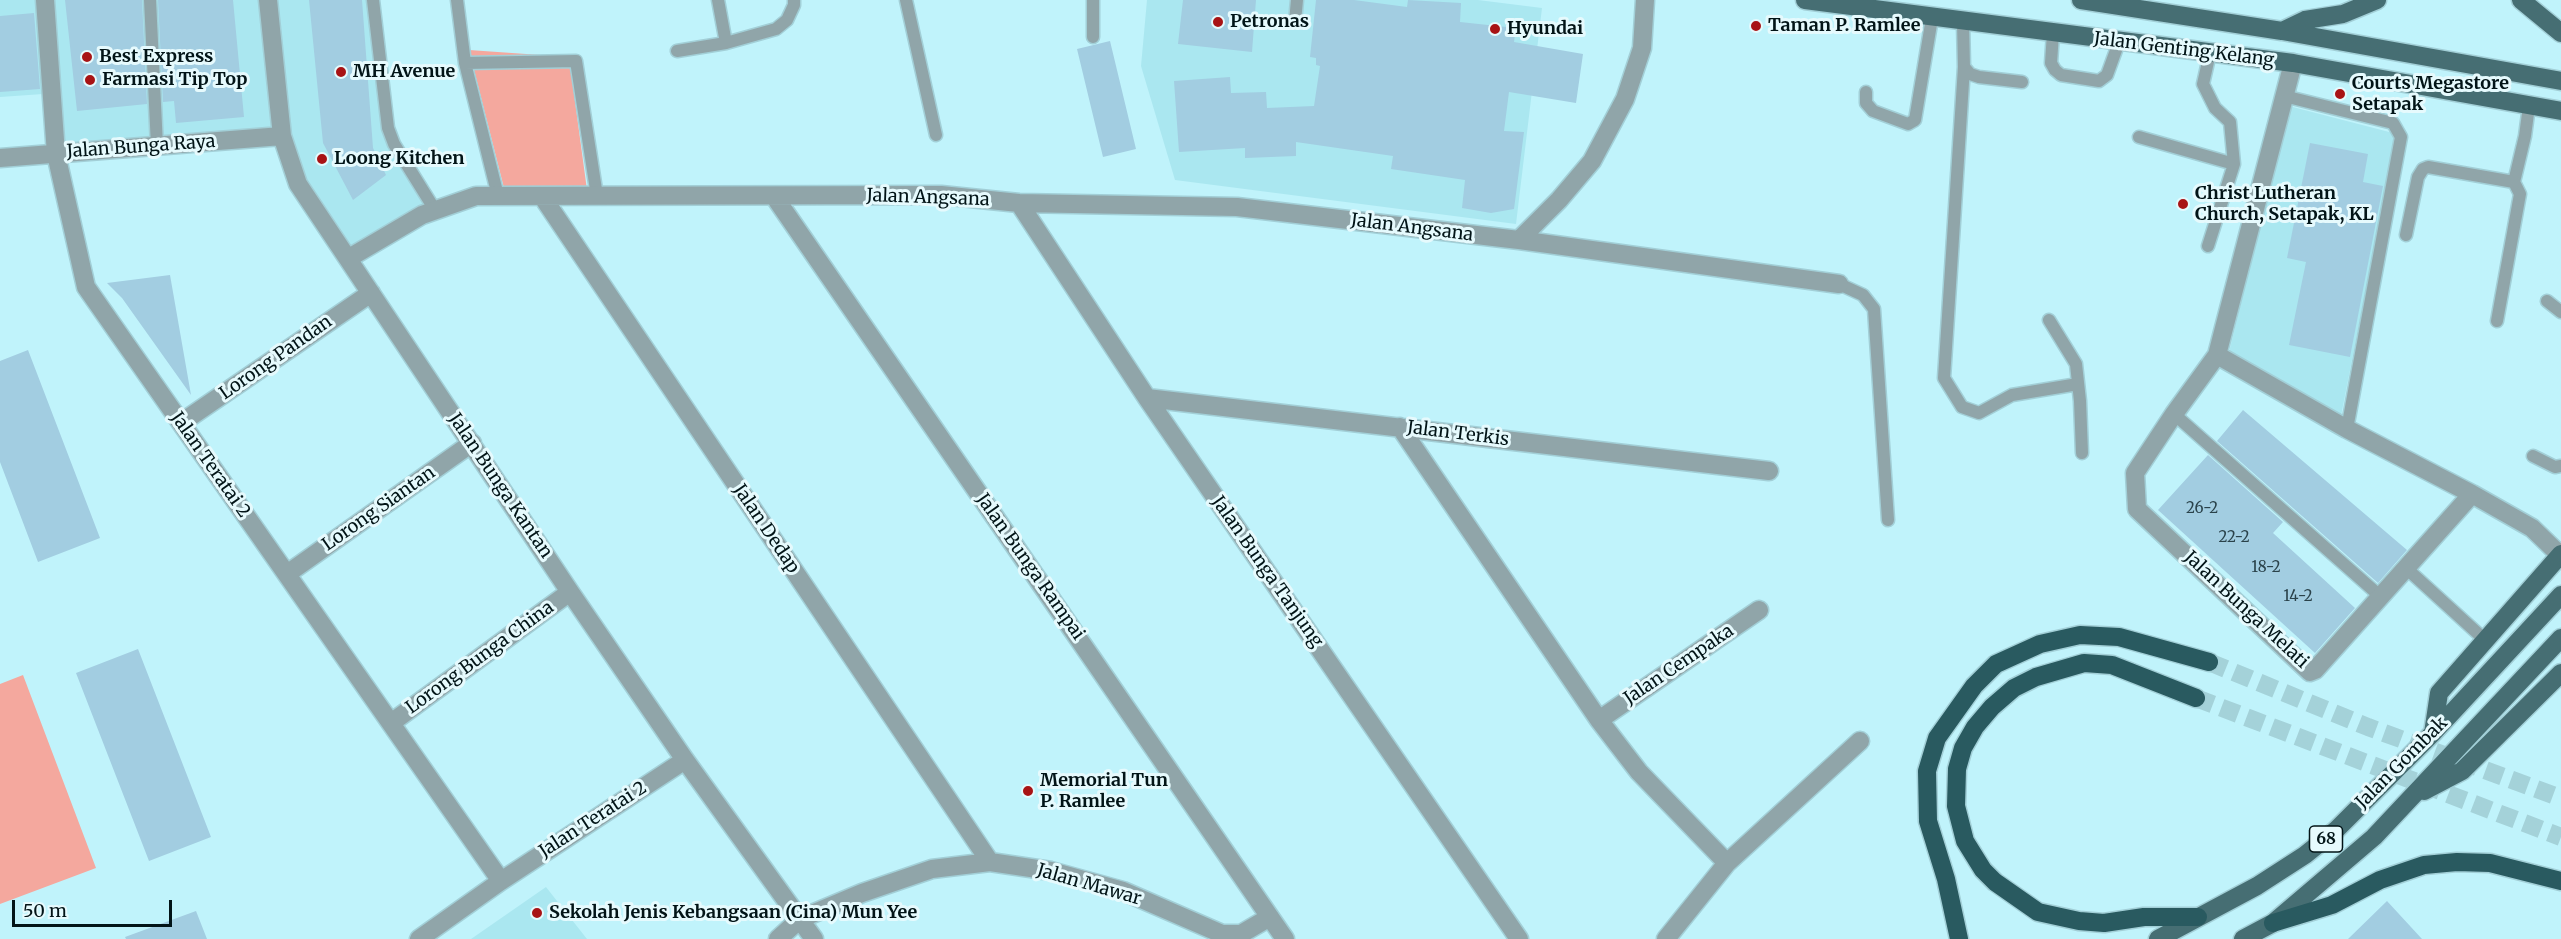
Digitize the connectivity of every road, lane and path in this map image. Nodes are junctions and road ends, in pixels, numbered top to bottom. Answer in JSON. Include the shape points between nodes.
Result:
{"nodes":[{"id":1,"x":45,"y":0,"type":"edge"},
{"id":2,"x":150,"y":0,"type":"edge"},
{"id":3,"x":268,"y":0,"type":"edge"},
{"id":4,"x":373,"y":0,"type":"edge"},
{"id":5,"x":458,"y":0,"type":"edge"},
{"id":6,"x":718,"y":0,"type":"edge"},
{"id":7,"x":794,"y":0,"type":"edge"},
{"id":8,"x":906,"y":0,"type":"edge"},
{"id":9,"x":1093,"y":0,"type":"edge"},
{"id":10,"x":1297,"y":0,"type":"edge"},
{"id":11,"x":1645,"y":0,"type":"edge"},
{"id":12,"x":1805,"y":0,"type":"edge"},
{"id":13,"x":2081,"y":0,"type":"edge"},
{"id":14,"x":2377,"y":0,"type":"edge"},
{"id":15,"x":2521,"y":0,"type":"edge"},
{"id":16,"x":1932,"y":18,"type":"junction"},
{"id":17,"x":1295,"y":22,"type":"dead end"},
{"id":18,"x":1963,"y":22,"type":"junction"},
{"id":19,"x":2282,"y":31,"type":"junction"},
{"id":20,"x":2053,"y":33,"type":"junction"},
{"id":21,"x":2561,"y":33,"type":"edge"},
{"id":22,"x":1093,"y":37,"type":"dead end"},
{"id":23,"x":2119,"y":42,"type":"junction"},
{"id":24,"x":726,"y":43,"type":"junction"},
{"id":25,"x":677,"y":51,"type":"dead end"},
{"id":26,"x":2210,"y":53,"type":"junction"},
{"id":27,"x":465,"y":63,"type":"junction"},
{"id":28,"x":2293,"y":63,"type":"junction"},
{"id":29,"x":1964,"y":66,"type":"junction"},
{"id":30,"x":2561,"y":81,"type":"edge"},
{"id":31,"x":2022,"y":82,"type":"dead end"},
{"id":32,"x":1866,"y":92,"type":"dead end"},
{"id":33,"x":2284,"y":96,"type":"junction"},
{"id":34,"x":2529,"y":106,"type":"junction"},
{"id":35,"x":2561,"y":111,"type":"edge"},
{"id":36,"x":936,"y":135,"type":"dead end"},
{"id":37,"x":282,"y":136,"type":"junction"},
{"id":38,"x":2139,"y":137,"type":"dead end"},
{"id":39,"x":157,"y":146,"type":"junction"},
{"id":40,"x":56,"y":154,"type":"junction"},
{"id":41,"x":0,"y":158,"type":"edge"},
{"id":42,"x":2234,"y":164,"type":"junction"},
{"id":43,"x":2514,"y":182,"type":"junction"},
{"id":44,"x":498,"y":196,"type":"junction"},
{"id":45,"x":542,"y":196,"type":"junction"},
{"id":46,"x":597,"y":196,"type":"junction"},
{"id":47,"x":774,"y":196,"type":"junction"},
{"id":48,"x":1019,"y":203,"type":"junction"},
{"id":49,"x":435,"y":210,"type":"junction"},
{"id":50,"x":2406,"y":235,"type":"dead end"},
{"id":51,"x":1519,"y":240,"type":"junction"},
{"id":52,"x":2208,"y":246,"type":"dead end"},
{"id":53,"x":349,"y":258,"type":"junction"},
{"id":54,"x":1839,"y":284,"type":"joint"},
{"id":55,"x":371,"y":293,"type":"junction"},
{"id":56,"x":2547,"y":301,"type":"dead end"},
{"id":57,"x":2561,"y":312,"type":"edge"},
{"id":58,"x":2049,"y":320,"type":"dead end"},
{"id":59,"x":2497,"y":321,"type":"dead end"},
{"id":60,"x":2217,"y":355,"type":"junction"},
{"id":61,"x":2078,"y":384,"type":"junction"},
{"id":62,"x":1147,"y":398,"type":"junction"},
{"id":63,"x":2174,"y":414,"type":"junction"},
{"id":64,"x":181,"y":423,"type":"junction"},
{"id":65,"x":1400,"y":427,"type":"junction"},
{"id":66,"x":2347,"y":429,"type":"junction"},
{"id":67,"x":472,"y":443,"type":"junction"},
{"id":68,"x":2082,"y":453,"type":"dead end"},
{"id":69,"x":2533,"y":456,"type":"dead end"},
{"id":70,"x":2561,"y":466,"type":"edge"},
{"id":71,"x":1769,"y":471,"type":"dead end"},
{"id":72,"x":2472,"y":494,"type":"junction"},
{"id":73,"x":1888,"y":520,"type":"dead end"},
{"id":74,"x":2561,"y":554,"type":"edge"},
{"id":75,"x":2406,"y":568,"type":"junction"},
{"id":76,"x":287,"y":574,"type":"junction"},
{"id":77,"x":570,"y":592,"type":"junction"},
{"id":78,"x":2561,"y":595,"type":"edge"},
{"id":79,"x":2381,"y":597,"type":"junction"},
{"id":80,"x":1760,"y":610,"type":"dead end"},
{"id":81,"x":2561,"y":638,"type":"edge"},
{"id":82,"x":2485,"y":640,"type":"junction"},
{"id":83,"x":2209,"y":662,"type":"tunnel mouth"},
{"id":84,"x":2561,"y":673,"type":"edge"},
{"id":85,"x":2196,"y":698,"type":"tunnel mouth"},
{"id":86,"x":1599,"y":720,"type":"junction"},
{"id":87,"x":391,"y":723,"type":"junction"},
{"id":88,"x":2433,"y":733,"type":"junction"},
{"id":89,"x":1860,"y":741,"type":"dead end"},
{"id":90,"x":685,"y":760,"type":"junction"},
{"id":91,"x":2410,"y":799,"type":"junction"},
{"id":92,"x":990,"y":862,"type":"junction"},
{"id":93,"x":1727,"y":863,"type":"junction"},
{"id":94,"x":501,"y":881,"type":"junction"},
{"id":95,"x":2561,"y":881,"type":"edge"},
{"id":96,"x":1270,"y":917,"type":"junction"},
{"id":97,"x":2198,"y":917,"type":"junction"},
{"id":98,"x":800,"y":919,"type":"junction"},
{"id":99,"x":2273,"y":923,"type":"junction"},
{"id":100,"x":419,"y":939,"type":"edge"},
{"id":101,"x":778,"y":939,"type":"edge"},
{"id":102,"x":814,"y":939,"type":"edge"},
{"id":103,"x":1285,"y":939,"type":"edge"},
{"id":104,"x":1520,"y":939,"type":"edge"},
{"id":105,"x":1666,"y":939,"type":"edge"},
{"id":106,"x":1959,"y":939,"type":"edge"},
{"id":107,"x":2158,"y":939,"type":"edge"},
{"id":108,"x":2243,"y":939,"type":"edge"}],
"edges":[{"from":1,"to":40,"type":"street","name":"Jalan Teratai 2"},
{"from":2,"to":39,"type":"lane"},
{"from":3,"to":37,"type":"street","name":"Jalan Bunga Kantan"},
{"from":4,"to":49,"type":"lane","via":[[388,128]]},
{"from":5,"to":27,"type":"lane"},
{"from":6,"to":24,"type":"lane"},
{"from":7,"to":24,"type":"lane","via":[[787,20],[776,29]]},
{"from":8,"to":36,"type":"lane"},
{"from":9,"to":22,"type":"lane"},
{"from":10,"to":17,"type":"lane"},
{"from":11,"to":51,"type":"street","via":[[1642,48],[1625,99],[1592,160]]},
{"from":12,"to":16,"type":"main road","name":"Jalan Genting Kelang"},
{"from":13,"to":19,"type":"main road","name":"Jalan Genting Kelang"},
{"from":14,"to":19,"type":"main road","via":[[2343,14],[2305,20]]},
{"from":15,"to":21,"type":"main road"},
{"from":16,"to":18,"type":"main road","name":"Jalan Genting Kelang"},
{"from":16,"to":32,"type":"lane","via":[[1915,120],[1908,124],[1873,111],[1866,103]]},
{"from":18,"to":20,"type":"main road","name":"Jalan Genting Kelang"},
{"from":18,"to":29,"type":"lane"},
{"from":19,"to":30,"type":"main road","name":"Jalan Genting Kelang"},
{"from":20,"to":23,"type":"main road","name":"Jalan Genting Kelang"},
{"from":20,"to":23,"type":"lane","via":[[2051,63],[2055,70],[2061,75],[2099,81],[2107,75]]},
{"from":23,"to":26,"type":"main road","name":"Jalan Genting Kelang"},
{"from":24,"to":25,"type":"lane"},
{"from":26,"to":28,"type":"main road","name":"Jalan Genting Kelang"},
{"from":26,"to":42,"type":"lane","via":[[2203,84],[2215,108],[2230,123]]},
{"from":27,"to":44,"type":"lane"},
{"from":27,"to":46,"type":"lane","via":[[576,61]]},
{"from":28,"to":33,"type":"street","name":"Jalan Bunga Melati"},
{"from":28,"to":34,"type":"main road","name":"Jalan Genting Kelang"},
{"from":29,"to":31,"type":"lane","via":[[1978,77]]},
{"from":29,"to":61,"type":"lane","via":[[1944,378],[1962,407],[1979,413],[2012,395]]},
{"from":33,"to":60,"type":"street","name":"Jalan Bunga Melati"},
{"from":33,"to":66,"type":"lane","via":[[2393,123],[2401,137]]},
{"from":34,"to":35,"type":"main road","name":"Jalan Genting Kelang"},
{"from":34,"to":43,"type":"lane"},
{"from":37,"to":39,"type":"street","name":"Jalan Bunga Raya"},
{"from":37,"to":53,"type":"street","name":"Jalan Bunga Kantan","via":[[298,184]]},
{"from":38,"to":42,"type":"lane"},
{"from":39,"to":40,"type":"street","name":"Jalan Bunga Raya"},
{"from":40,"to":41,"type":"street","name":"Jalan Bunga Raya"},
{"from":40,"to":64,"type":"street","name":"Jalan Teratai 2","via":[[86,287]]},
{"from":42,"to":52,"type":"lane"},
{"from":43,"to":50,"type":"lane","via":[[2423,169]]},
{"from":43,"to":59,"type":"lane","via":[[2520,194]]},
{"from":44,"to":45,"type":"street","name":"Jalan Angsana"},
{"from":44,"to":49,"type":"street","name":"Jalan Angsana","via":[[476,196]]},
{"from":45,"to":46,"type":"street","name":"Jalan Angsana"},
{"from":45,"to":92,"type":"street","name":"Jalan Dedap"},
{"from":46,"to":47,"type":"street","name":"Jalan Angsana"},
{"from":47,"to":48,"type":"street","name":"Jalan Angsana","via":[[941,195]]},
{"from":47,"to":96,"type":"street","name":"Jalan Bunga Rampai"},
{"from":48,"to":51,"type":"street","name":"Jalan Angsana","via":[[1237,207]]},
{"from":48,"to":62,"type":"street","name":"Jalan Bunga Tanjung"},
{"from":49,"to":53,"type":"street","name":"Jalan Angsana"},
{"from":51,"to":54,"type":"street","name":"Jalan Angsana"},
{"from":53,"to":55,"type":"street","name":"Jalan Bunga Kantan"},
{"from":54,"to":73,"type":"lane","via":[[1863,295],[1874,309]]},
{"from":55,"to":64,"type":"street","name":"Lorong Pandan"},
{"from":55,"to":67,"type":"street","name":"Jalan Bunga Kantan"},
{"from":56,"to":57,"type":"lane"},
{"from":58,"to":61,"type":"lane","via":[[2076,364]]},
{"from":60,"to":63,"type":"street","name":"Jalan Bunga Melati"},
{"from":60,"to":66,"type":"street"},
{"from":61,"to":68,"type":"lane"},
{"from":62,"to":65,"type":"street","name":"Jalan Terkis"},
{"from":62,"to":104,"type":"street","name":"Jalan Bunga Tanjung"},
{"from":63,"to":79,"type":"lane"},
{"from":63,"to":79,"type":"street","name":"Jalan Bunga Melati","via":[[2135,473],[2137,509],[2306,669],[2315,670]]},
{"from":64,"to":76,"type":"street","name":"Jalan Teratai 2"},
{"from":65,"to":71,"type":"street","name":"Jalan Terkis"},
{"from":65,"to":86,"type":"street"},
{"from":66,"to":72,"type":"street"},
{"from":67,"to":76,"type":"street","name":"Lorong Siantan"},
{"from":67,"to":77,"type":"street","name":"Jalan Bunga Kantan"},
{"from":69,"to":70,"type":"lane"},
{"from":72,"to":74,"type":"street","via":[[2532,528]]},
{"from":72,"to":75,"type":"street","name":"Jalan Bunga Melati"},
{"from":74,"to":82,"type":"main road"},
{"from":75,"to":79,"type":"street","name":"Jalan Bunga Melati"},
{"from":75,"to":82,"type":"lane"},
{"from":76,"to":87,"type":"street","name":"Jalan Teratai 2"},
{"from":77,"to":87,"type":"street","name":"Lorong Bunga China"},
{"from":77,"to":90,"type":"street","name":"Jalan Bunga Kantan"},
{"from":78,"to":88,"type":"main road","name":"Jalan Gombak","number":"68"},
{"from":80,"to":86,"type":"street","name":"Jalan Cempaka"},
{"from":81,"to":91,"type":"main road","name":"Jalan Gombak","number":"68"},
{"from":82,"to":88,"type":"main road","via":[[2439,693]]},
{"from":83,"to":106,"type":"highway","via":[[2120,637],[2080,635],[2040,644],[1996,664],[1974,686],[1937,738],[1927,771],[1928,821]]},
{"from":84,"to":91,"type":"main road","via":[[2462,771]]},
{"from":85,"to":97,"type":"highway","via":[[2112,665],[2084,663],[2036,677],[2014,688],[1975,727],[1957,769],[1956,807],[1965,841],[1983,870],[2038,912],[2104,922]]},
{"from":86,"to":93,"type":"street","via":[[1638,772]]},
{"from":87,"to":94,"type":"street","name":"Jalan Teratai 2"},
{"from":88,"to":97,"type":"main road","name":"Jalan Gombak","number":"68","via":[[2336,830],[2305,855]]},
{"from":89,"to":93,"type":"street"},
{"from":90,"to":94,"type":"street","name":"Jalan Teratai 2"},
{"from":90,"to":98,"type":"street","name":"Jalan Bunga Kantan"},
{"from":91,"to":99,"type":"main road","name":"Jalan Gombak","number":"68","via":[[2374,837]]},
{"from":92,"to":96,"type":"street","name":"Jalan Mawar","via":[[1051,871],[1123,891],[1222,933],[1241,934]]},
{"from":92,"to":98,"type":"street","name":"Jalan Mawar","via":[[932,869],[862,892]]},
{"from":93,"to":105,"type":"street"},
{"from":94,"to":100,"type":"street","name":"Jalan Teratai 2"},
{"from":95,"to":99,"type":"highway","via":[[2490,863],[2424,865],[2380,880],[2332,905]]},
{"from":96,"to":103,"type":"street","name":"Jalan Bunga Rampai"},
{"from":97,"to":107,"type":"main road","name":"Jalan Gombak","number":"68"},
{"from":98,"to":101,"type":"street","name":"Jalan Mawar"},
{"from":98,"to":102,"type":"street","name":"Jalan Bunga Kantan"},
{"from":99,"to":108,"type":"main road","name":"Jalan Gombak","number":"68"}]}
